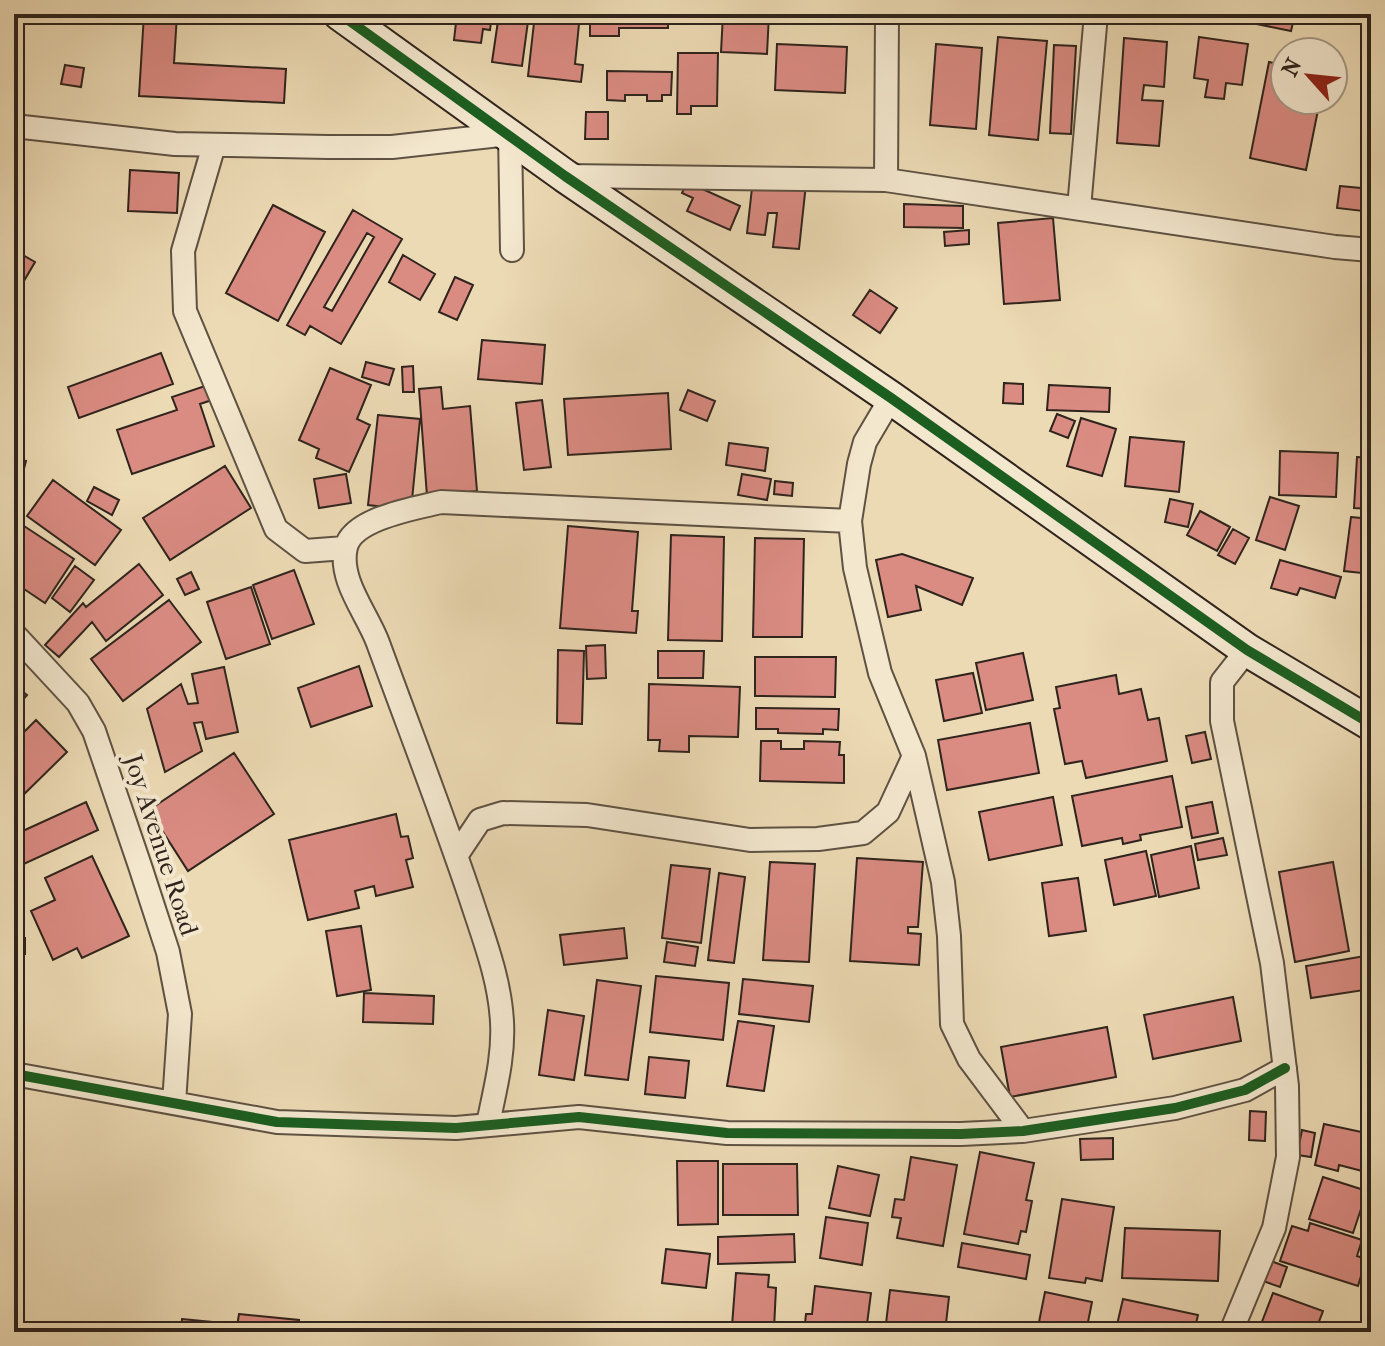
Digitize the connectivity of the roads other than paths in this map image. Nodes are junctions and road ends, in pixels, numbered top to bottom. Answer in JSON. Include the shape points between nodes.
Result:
{"nodes":[{"id":1,"x":340,"y":14,"type":"edge"},
{"id":2,"x":887,"y":14,"type":"edge"},
{"id":3,"x":1096,"y":14,"type":"edge"},
{"id":4,"x":14,"y":126,"type":"edge"},
{"id":5,"x":510,"y":134,"type":"junction"},
{"id":6,"x":214,"y":145,"type":"junction"},
{"id":7,"x":565,"y":176,"type":"junction"},
{"id":8,"x":886,"y":180,"type":"junction"},
{"id":9,"x":1079,"y":208,"type":"junction"},
{"id":10,"x":512,"y":250,"type":"dead end"},
{"id":11,"x":1371,"y":250,"type":"edge"},
{"id":12,"x":891,"y":398,"type":"junction"},
{"id":13,"x":850,"y":521,"type":"junction"},
{"id":14,"x":345,"y":548,"type":"junction"},
{"id":15,"x":14,"y":634,"type":"edge"},
{"id":16,"x":1247,"y":650,"type":"junction"},
{"id":17,"x":1371,"y":724,"type":"edge"},
{"id":18,"x":914,"y":756,"type":"junction"},
{"id":19,"x":456,"y":856,"type":"junction"},
{"id":20,"x":1285,"y":1068,"type":"junction"},
{"id":21,"x":14,"y":1074,"type":"edge"},
{"id":22,"x":174,"y":1103,"type":"junction"},
{"id":23,"x":488,"y":1124,"type":"junction"},
{"id":24,"x":1023,"y":1131,"type":"junction"},
{"id":25,"x":1231,"y":1332,"type":"edge"}],
"edges":[{"from":1,"to":5,"type":"street"},
{"from":2,"to":8,"type":"street"},
{"from":3,"to":9,"type":"street"},
{"from":4,"to":6,"type":"street"},
{"from":5,"to":6,"type":"street","via":[[392,147]]},
{"from":5,"to":7,"type":"street"},
{"from":5,"to":10,"type":"street"},
{"from":6,"to":14,"type":"street","via":[[183,251],[185,311],[276,529],[305,551]]},
{"from":7,"to":8,"type":"street"},
{"from":7,"to":12,"type":"street"},
{"from":8,"to":9,"type":"street"},
{"from":9,"to":11,"type":"street"},
{"from":12,"to":13,"type":"street","via":[[865,442]]},
{"from":12,"to":16,"type":"street"},
{"from":13,"to":14,"type":"street","via":[[441,502],[398,512],[360,529]]},
{"from":13,"to":18,"type":"street","via":[[855,568],[880,673]]},
{"from":14,"to":19,"type":"street","via":[[347,579],[371,623]]},
{"from":15,"to":22,"type":"street","name":"Joy Avenue Road","via":[[78,703],[94,731],[130,836],[168,952],[180,1014]]},
{"from":16,"to":17,"type":"street"},
{"from":16,"to":20,"type":"street","via":[[1222,682],[1222,721],[1272,963]]},
{"from":18,"to":19,"type":"street","via":[[888,812],[863,833],[750,840],[587,815],[503,813],[480,820]]},
{"from":18,"to":24,"type":"street","via":[[943,882],[952,1024],[969,1059]]},
{"from":19,"to":23,"type":"street","via":[[496,976],[502,1020],[502,1061]]},
{"from":20,"to":24,"type":"street","via":[[1245,1090],[1175,1108]]},
{"from":20,"to":25,"type":"street","via":[[1284,1187],[1274,1228]]},
{"from":21,"to":22,"type":"street"},
{"from":22,"to":23,"type":"street","via":[[277,1122],[456,1128]]},
{"from":23,"to":24,"type":"street","via":[[579,1117],[727,1133]]}]}
